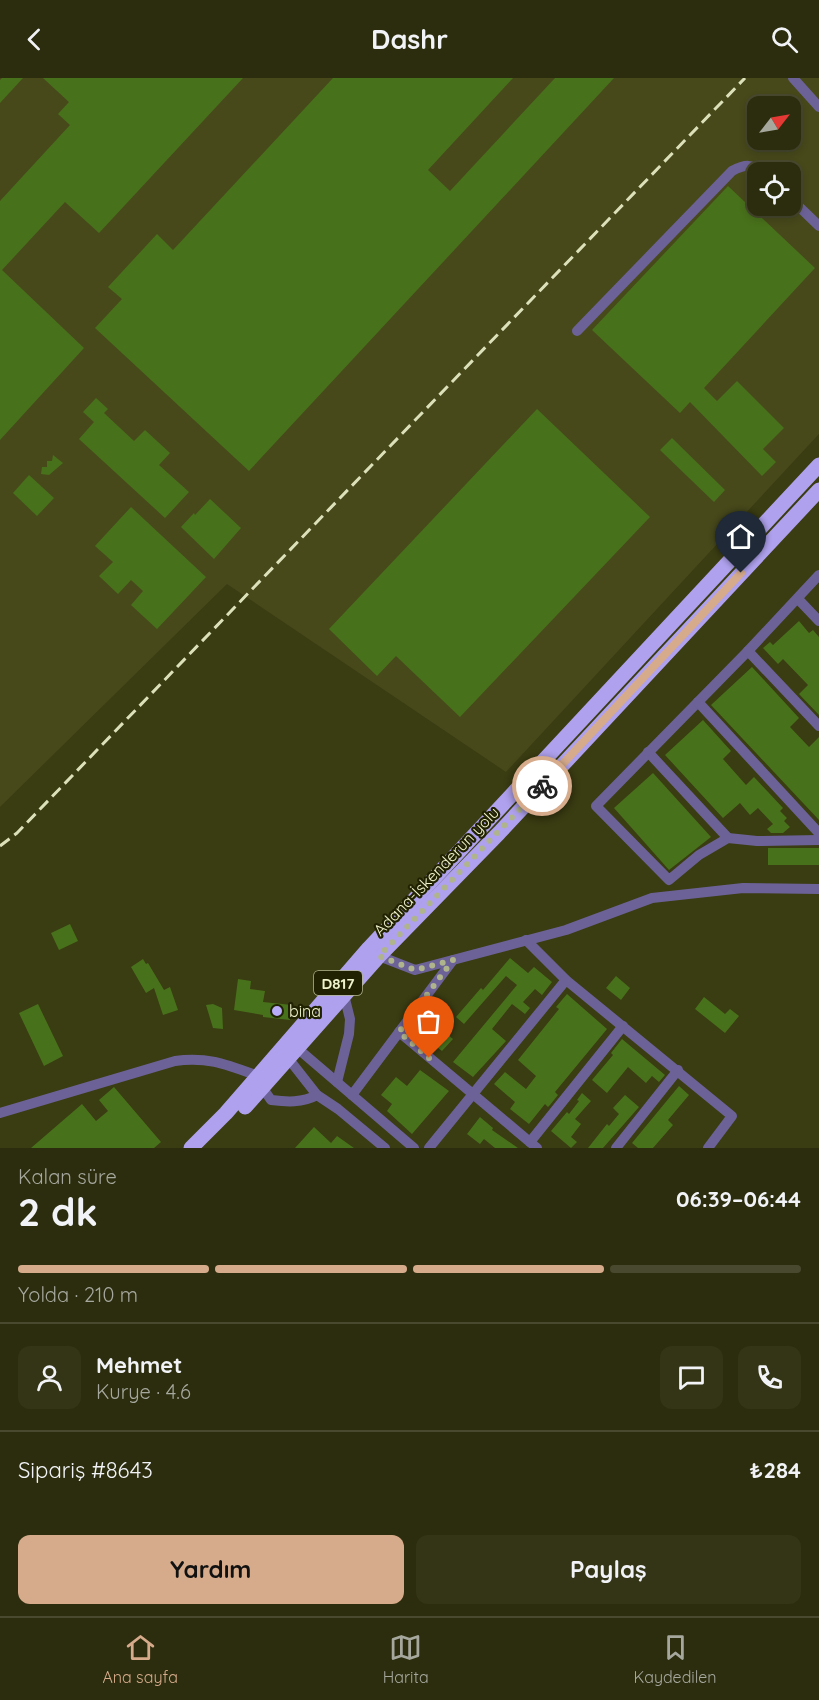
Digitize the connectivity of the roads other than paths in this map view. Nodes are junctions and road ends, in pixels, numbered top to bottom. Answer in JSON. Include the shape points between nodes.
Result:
{"nodes":[{"id":1,"x":793,"y":78,"type":"edge"},
{"id":2,"x":819,"y":107,"type":"edge"},
{"id":3,"x":747,"y":165,"type":"edge"},
{"id":4,"x":801,"y":209,"type":"edge"},
{"id":5,"x":819,"y":226,"type":"edge"},
{"id":6,"x":577,"y":331,"type":"dead end"},
{"id":7,"x":819,"y":465,"type":"edge"},
{"id":8,"x":819,"y":490,"type":"edge"},
{"id":9,"x":819,"y":575,"type":"edge"},
{"id":10,"x":798,"y":598,"type":"junction"},
{"id":11,"x":819,"y":621,"type":"edge"},
{"id":12,"x":748,"y":651,"type":"junction"},
{"id":13,"x":698,"y":702,"type":"junction"},
{"id":14,"x":819,"y":726,"type":"edge"},
{"id":15,"x":648,"y":752,"type":"junction"},
{"id":16,"x":819,"y":833,"type":"edge"},
{"id":17,"x":728,"y":838,"type":"junction"},
{"id":18,"x":819,"y":840,"type":"edge"},
{"id":19,"x":819,"y":889,"type":"edge"},
{"id":20,"x":526,"y":940,"type":"junction"},
{"id":21,"x":374,"y":952,"type":"junction"},
{"id":22,"x":453,"y":960,"type":"junction"},
{"id":23,"x":566,"y":980,"type":"junction"},
{"id":24,"x":344,"y":995,"type":"junction"},
{"id":25,"x":623,"y":1026,"type":"junction"},
{"id":26,"x":399,"y":1032,"type":"junction"},
{"id":27,"x":293,"y":1053,"type":"junction"},
{"id":28,"x":678,"y":1070,"type":"junction"},
{"id":29,"x":260,"y":1082,"type":"junction"},
{"id":30,"x":337,"y":1082,"type":"junction"},
{"id":31,"x":317,"y":1095,"type":"junction"},
{"id":32,"x":352,"y":1095,"type":"junction"},
{"id":33,"x":473,"y":1095,"type":"junction"},
{"id":34,"x":0,"y":1113,"type":"edge"},
{"id":35,"x":533,"y":1145,"type":"edge"},
{"id":36,"x":191,"y":1148,"type":"edge"},
{"id":37,"x":204,"y":1148,"type":"edge"},
{"id":38,"x":385,"y":1148,"type":"edge"},
{"id":39,"x":414,"y":1148,"type":"edge"},
{"id":40,"x":429,"y":1148,"type":"edge"},
{"id":41,"x":616,"y":1148,"type":"edge"},
{"id":42,"x":708,"y":1148,"type":"edge"}],
"edges":[{"from":1,"to":2,"type":"street"},
{"from":3,"to":6,"type":"street","via":[[732,171]]},
{"from":4,"to":5,"type":"street"},
{"from":7,"to":21,"type":"highway","number":"D817","via":[[487,820]]},
{"from":8,"to":21,"type":"highway","name":"Adana-İskenderun yolu","number":"D817","via":[[499,833]]},
{"from":9,"to":10,"type":"street"},
{"from":10,"to":11,"type":"street"},
{"from":10,"to":12,"type":"street"},
{"from":12,"to":13,"type":"street"},
{"from":12,"to":14,"type":"street"},
{"from":13,"to":15,"type":"street"},
{"from":13,"to":16,"type":"street"},
{"from":15,"to":17,"type":"street"},
{"from":15,"to":17,"type":"street","via":[[596,806],[669,880]]},
{"from":17,"to":18,"type":"street"},
{"from":19,"to":20,"type":"street","via":[[743,888],[652,898],[566,930]]},
{"from":20,"to":22,"type":"street"},
{"from":20,"to":23,"type":"street"},
{"from":21,"to":22,"type":"street","via":[[415,970]]},
{"from":21,"to":24,"type":"highway","name":"Adana-İskenderun yolu","number":"D817"},
{"from":21,"to":29,"type":"highway","number":"D817"},
{"from":22,"to":26,"type":"street"},
{"from":23,"to":25,"type":"street"},
{"from":23,"to":33,"type":"street"},
{"from":24,"to":27,"type":"highway","name":"Adana-İskenderun yolu","number":"D817"},
{"from":24,"to":30,"type":"street","via":[[350,1026]]},
{"from":25,"to":28,"type":"street"},
{"from":25,"to":35,"type":"street"},
{"from":26,"to":32,"type":"street"},
{"from":26,"to":33,"type":"street"},
{"from":27,"to":29,"type":"highway","name":"Adana-İskenderun yolu","number":"D817"},
{"from":27,"to":30,"type":"street"},
{"from":27,"to":31,"type":"street"},
{"from":28,"to":41,"type":"street"},
{"from":28,"to":42,"type":"street","via":[[732,1116]]},
{"from":29,"to":31,"type":"street","via":[[271,1100],[292,1102]]},
{"from":29,"to":34,"type":"street","via":[[219,1061],[192,1058]]},
{"from":29,"to":36,"type":"highway","number":"D817"},
{"from":29,"to":37,"type":"highway","name":"Adana-İskenderun yolu","number":"D817"},
{"from":30,"to":32,"type":"street"},
{"from":31,"to":38,"type":"street"},
{"from":32,"to":39,"type":"street"},
{"from":33,"to":35,"type":"street"},
{"from":33,"to":40,"type":"street"}]}
